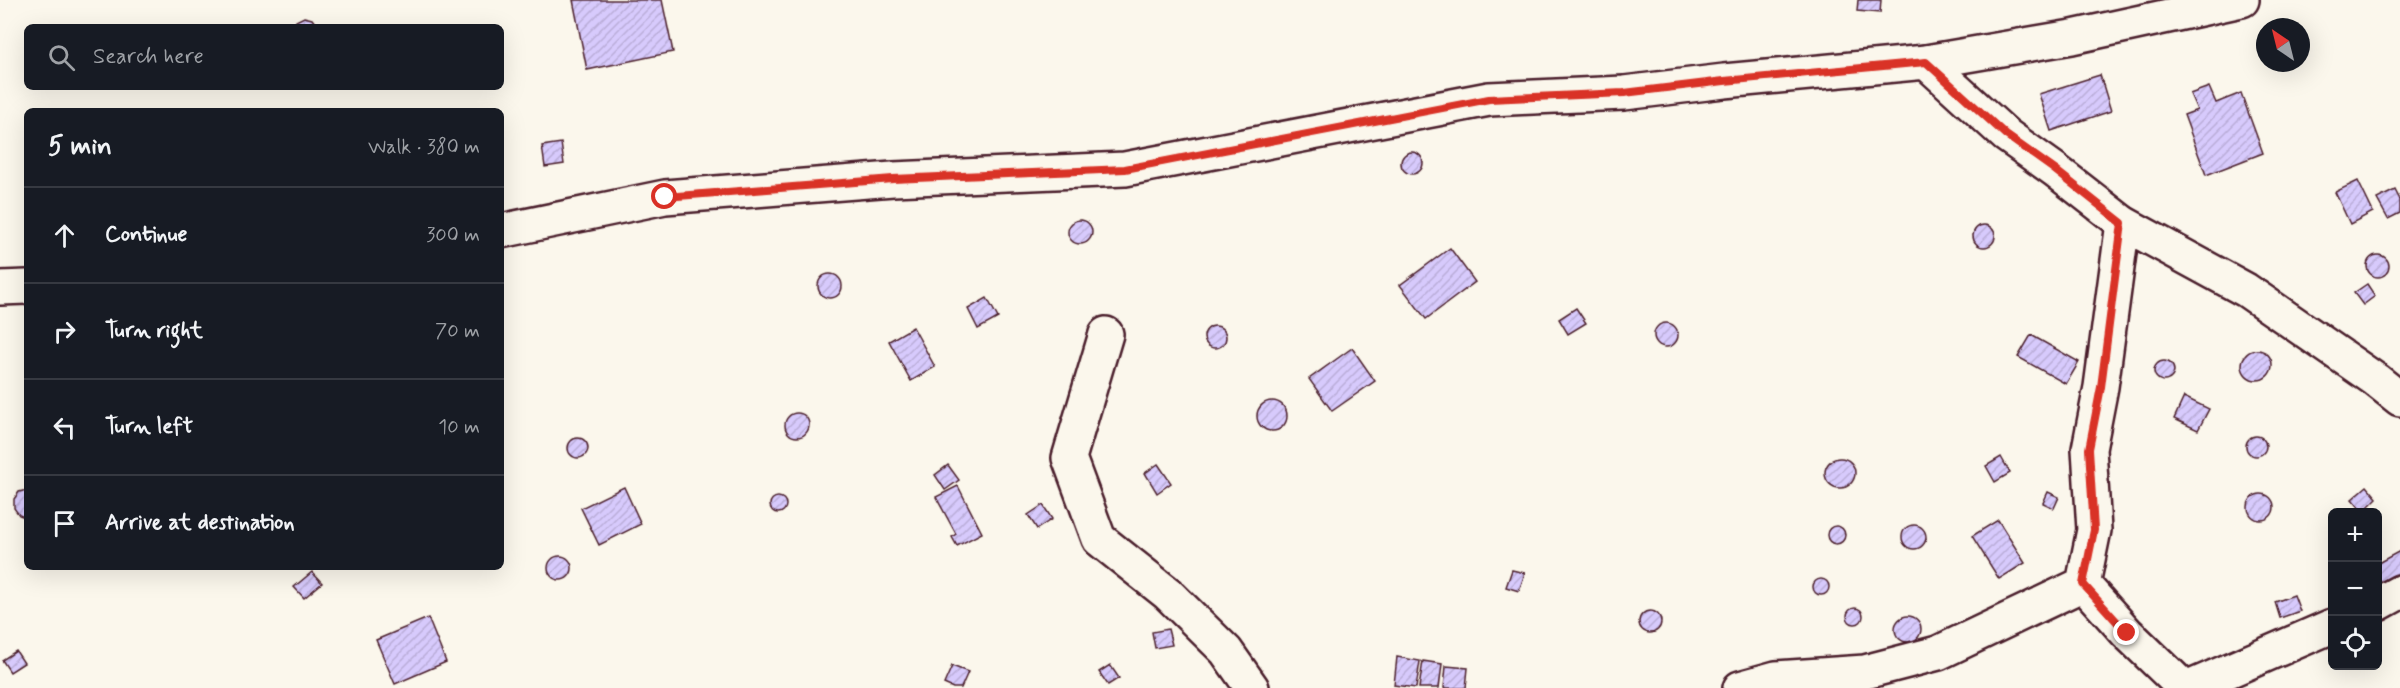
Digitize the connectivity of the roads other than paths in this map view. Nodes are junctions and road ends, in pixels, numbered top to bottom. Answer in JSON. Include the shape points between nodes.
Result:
{"nodes":[{"id":1,"x":2242,"y":0,"type":"edge"},
{"id":2,"x":1926,"y":62,"type":"junction"},
{"id":3,"x":2122,"y":223,"type":"junction"},
{"id":4,"x":504,"y":230,"type":"edge"},
{"id":5,"x":24,"y":287,"type":"edge"},
{"id":6,"x":0,"y":288,"type":"edge"},
{"id":7,"x":1106,"y":334,"type":"dead end"},
{"id":8,"x":2400,"y":399,"type":"edge"},
{"id":9,"x":2083,"y":584,"type":"junction"},
{"id":10,"x":2400,"y":592,"type":"edge"},
{"id":11,"x":2382,"y":602,"type":"edge"},
{"id":12,"x":2328,"y":628,"type":"edge"},
{"id":13,"x":1252,"y":688,"type":"edge"},
{"id":14,"x":1740,"y":688,"type":"edge"},
{"id":15,"x":2184,"y":688,"type":"edge"},
{"id":16,"x":2189,"y":688,"type":"edge"}],
"edges":[{"from":1,"to":2,"type":"street","via":[[2072,37]]},
{"from":2,"to":3,"type":"street","via":[[2006,135]]},
{"from":2,"to":4,"type":"street","via":[[1624,93],[1489,99],[1125,169],[893,179],[665,197]]},
{"from":3,"to":8,"type":"street","via":[[2246,290]]},
{"from":3,"to":9,"type":"street","via":[[2089,449],[2094,530]]},
{"from":5,"to":6,"type":"street"},
{"from":7,"to":13,"type":"street","via":[[1070,458],[1100,539],[1167,593],[1226,651]]},
{"from":9,"to":14,"type":"street","via":[[1938,653],[1864,672],[1776,678]]},
{"from":9,"to":15,"type":"street"},
{"from":10,"to":11,"type":"street"},
{"from":12,"to":16,"type":"street"}]}
